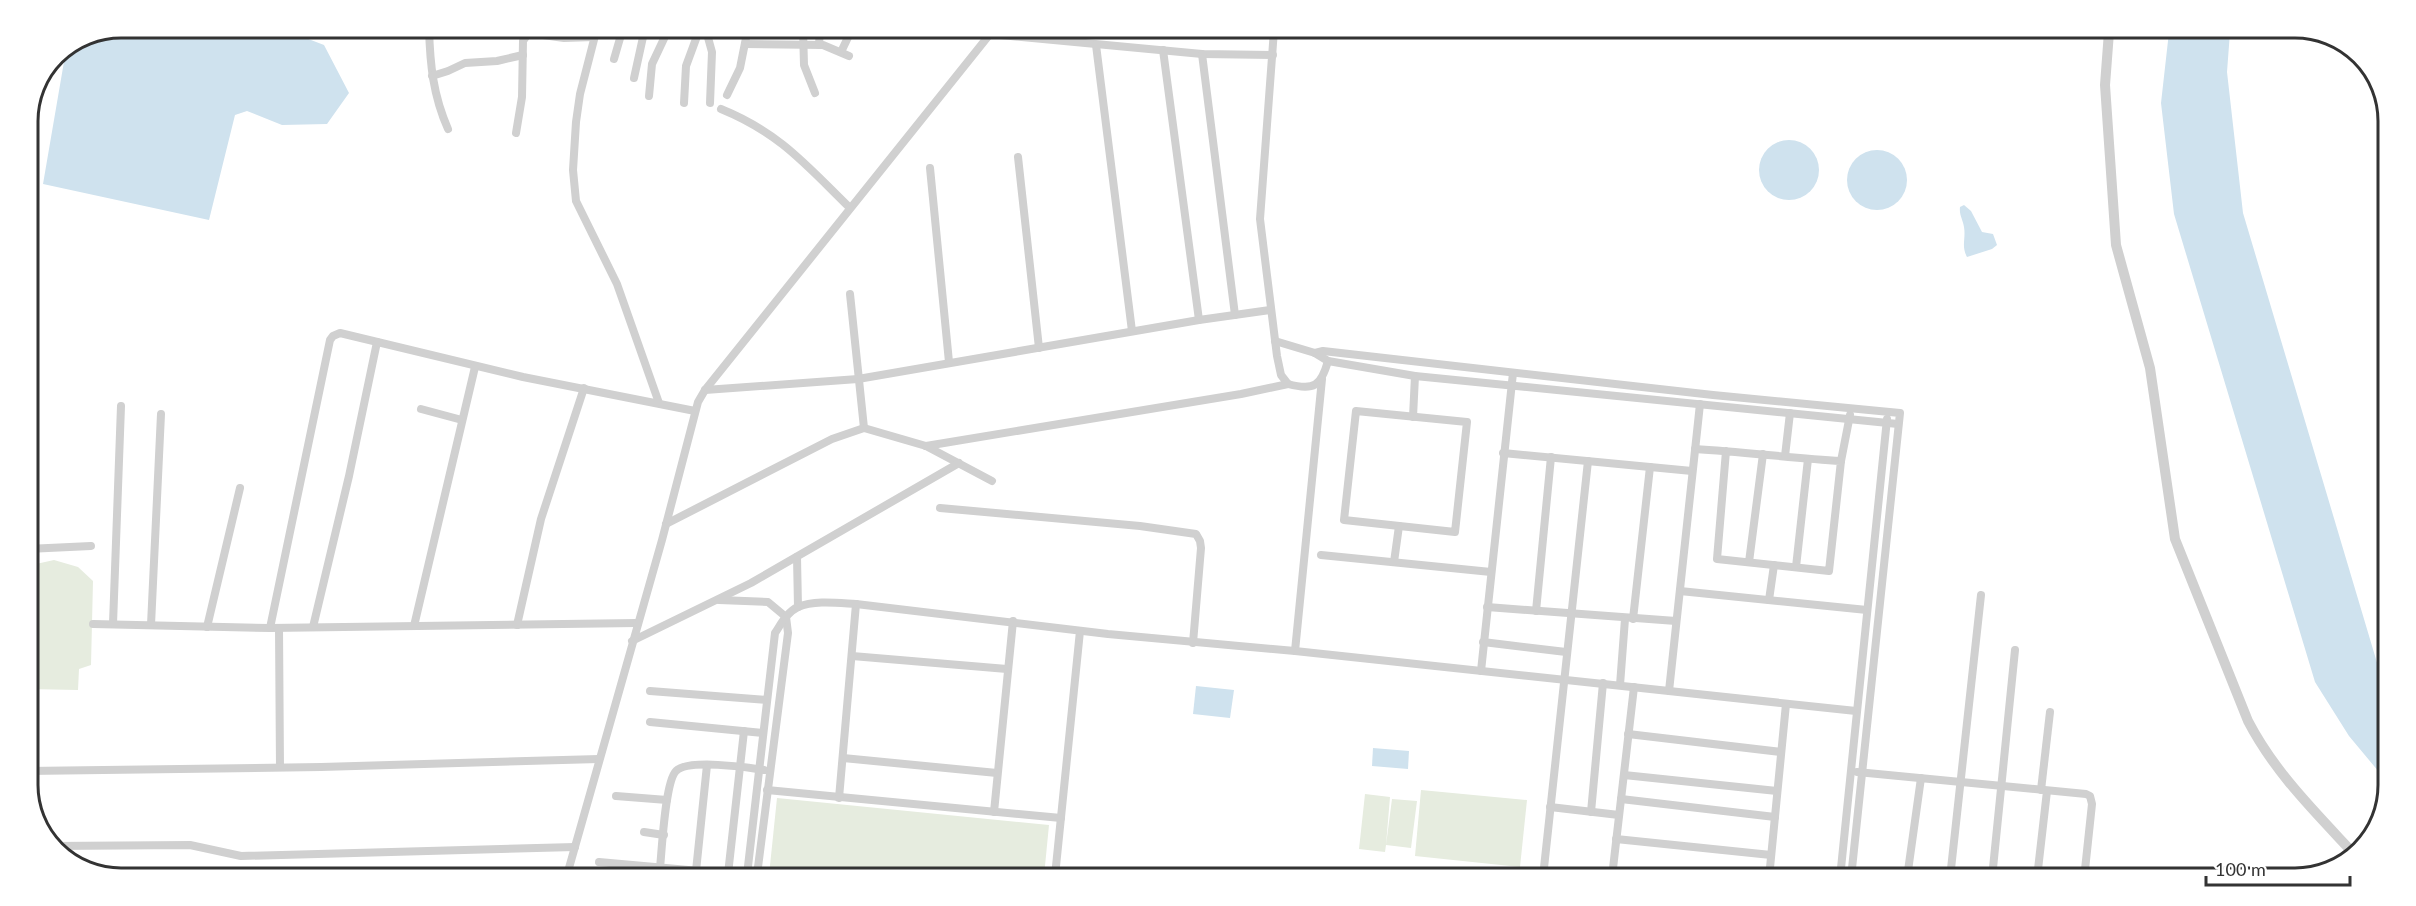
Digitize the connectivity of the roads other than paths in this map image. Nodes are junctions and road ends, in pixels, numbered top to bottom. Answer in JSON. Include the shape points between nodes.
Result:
{"nodes":[{"id":1,"x":430,"y":37,"type":"edge"},
{"id":2,"x":526,"y":37,"type":"edge"},
{"id":3,"x":595,"y":37,"type":"edge"},
{"id":4,"x":620,"y":37,"type":"edge"},
{"id":5,"x":643,"y":37,"type":"edge"},
{"id":6,"x":665,"y":37,"type":"edge"},
{"id":7,"x":697,"y":37,"type":"edge"},
{"id":8,"x":708,"y":37,"type":"edge"},
{"id":9,"x":746,"y":37,"type":"edge"},
{"id":10,"x":803,"y":37,"type":"edge"},
{"id":11,"x":820,"y":37,"type":"edge"},
{"id":12,"x":850,"y":37,"type":"edge"},
{"id":13,"x":988,"y":37,"type":"edge"},
{"id":14,"x":1032,"y":37,"type":"edge"},
{"id":15,"x":1274,"y":37,"type":"edge"},
{"id":16,"x":2109,"y":37,"type":"edge"},
{"id":17,"x":745,"y":44,"type":"junction"},
{"id":18,"x":803,"y":45,"type":"junction"},
{"id":19,"x":819,"y":45,"type":"junction"},
{"id":20,"x":1096,"y":45,"type":"junction"},
{"id":21,"x":1163,"y":50,"type":"junction"},
{"id":22,"x":1202,"y":54,"type":"junction"},
{"id":23,"x":1273,"y":55,"type":"junction"},
{"id":24,"x":523,"y":56,"type":"junction"},
{"id":25,"x":614,"y":59,"type":"dead end"},
{"id":26,"x":432,"y":76,"type":"junction"},
{"id":27,"x":634,"y":78,"type":"dead end"},
{"id":28,"x":815,"y":93,"type":"dead end"},
{"id":29,"x":727,"y":95,"type":"dead end"},
{"id":30,"x":649,"y":96,"type":"dead end"},
{"id":31,"x":684,"y":103,"type":"dead end"},
{"id":32,"x":710,"y":103,"type":"dead end"},
{"id":33,"x":721,"y":109,"type":"dead end"},
{"id":34,"x":448,"y":129,"type":"dead end"},
{"id":35,"x":516,"y":133,"type":"dead end"},
{"id":36,"x":1018,"y":157,"type":"dead end"},
{"id":37,"x":930,"y":168,"type":"dead end"},
{"id":38,"x":850,"y":208,"type":"junction"},
{"id":39,"x":849,"y":294,"type":"dead end"},
{"id":40,"x":1270,"y":309,"type":"junction"},
{"id":41,"x":1235,"y":315,"type":"junction"},
{"id":42,"x":1199,"y":320,"type":"junction"},
{"id":43,"x":1132,"y":331,"type":"junction"},
{"id":44,"x":1275,"y":341,"type":"junction"},
{"id":45,"x":377,"y":342,"type":"junction"},
{"id":46,"x":1039,"y":348,"type":"junction"},
{"id":47,"x":1315,"y":353,"type":"junction"},
{"id":48,"x":949,"y":362,"type":"junction"},
{"id":49,"x":1328,"y":362,"type":"junction"},
{"id":50,"x":475,"y":367,"type":"junction"},
{"id":51,"x":1513,"y":373,"type":"junction"},
{"id":52,"x":1415,"y":376,"type":"junction"},
{"id":53,"x":858,"y":379,"type":"junction"},
{"id":54,"x":1322,"y":379,"type":"junction"},
{"id":55,"x":1288,"y":384,"type":"junction"},
{"id":56,"x":1510,"y":386,"type":"junction"},
{"id":57,"x":584,"y":388,"type":"junction"},
{"id":58,"x":705,"y":390,"type":"junction"},
{"id":59,"x":659,"y":403,"type":"junction"},
{"id":60,"x":1700,"y":404,"type":"junction"},
{"id":61,"x":121,"y":406,"type":"dead end"},
{"id":62,"x":421,"y":409,"type":"dead end"},
{"id":63,"x":1850,"y":409,"type":"junction"},
{"id":64,"x":695,"y":411,"type":"junction"},
{"id":65,"x":1887,"y":412,"type":"junction"},
{"id":66,"x":1790,"y":413,"type":"junction"},
{"id":67,"x":161,"y":414,"type":"dead end"},
{"id":68,"x":1413,"y":417,"type":"junction"},
{"id":69,"x":462,"y":420,"type":"junction"},
{"id":70,"x":1849,"y":420,"type":"junction"},
{"id":71,"x":1886,"y":423,"type":"junction"},
{"id":72,"x":1899,"y":424,"type":"junction"},
{"id":73,"x":864,"y":428,"type":"junction"},
{"id":74,"x":926,"y":446,"type":"junction"},
{"id":75,"x":1695,"y":449,"type":"junction"},
{"id":76,"x":1726,"y":451,"type":"junction"},
{"id":77,"x":1503,"y":453,"type":"junction"},
{"id":78,"x":1763,"y":454,"type":"junction"},
{"id":79,"x":1785,"y":456,"type":"junction"},
{"id":80,"x":1551,"y":457,"type":"junction"},
{"id":81,"x":1808,"y":459,"type":"junction"},
{"id":82,"x":1588,"y":461,"type":"junction"},
{"id":83,"x":1841,"y":461,"type":"junction"},
{"id":84,"x":959,"y":463,"type":"junction"},
{"id":85,"x":1650,"y":467,"type":"junction"},
{"id":86,"x":1692,"y":471,"type":"junction"},
{"id":87,"x":992,"y":481,"type":"dead end"},
{"id":88,"x":240,"y":488,"type":"dead end"},
{"id":89,"x":940,"y":508,"type":"dead end"},
{"id":90,"x":666,"y":524,"type":"junction"},
{"id":91,"x":1399,"y":526,"type":"junction"},
{"id":92,"x":91,"y":546,"type":"dead end"},
{"id":93,"x":38,"y":548,"type":"edge"},
{"id":94,"x":1321,"y":555,"type":"dead end"},
{"id":95,"x":797,"y":557,"type":"junction"},
{"id":96,"x":1394,"y":562,"type":"junction"},
{"id":97,"x":1749,"y":562,"type":"junction"},
{"id":98,"x":1774,"y":565,"type":"junction"},
{"id":99,"x":1796,"y":567,"type":"junction"},
{"id":100,"x":1491,"y":572,"type":"junction"},
{"id":101,"x":1680,"y":591,"type":"junction"},
{"id":102,"x":1980,"y":595,"type":"dead end"},
{"id":103,"x":717,"y":600,"type":"junction"},
{"id":104,"x":1769,"y":600,"type":"junction"},
{"id":105,"x":856,"y":604,"type":"junction"},
{"id":106,"x":798,"y":607,"type":"junction"},
{"id":107,"x":1487,"y":607,"type":"junction"},
{"id":108,"x":1868,"y":610,"type":"junction"},
{"id":109,"x":1536,"y":612,"type":"junction"},
{"id":110,"x":1570,"y":614,"type":"junction"},
{"id":111,"x":786,"y":617,"type":"junction"},
{"id":112,"x":1629,"y":619,"type":"junction"},
{"id":113,"x":1013,"y":621,"type":"junction"},
{"id":114,"x":1676,"y":621,"type":"junction"},
{"id":115,"x":637,"y":623,"type":"junction"},
{"id":116,"x":93,"y":624,"type":"dead end"},
{"id":117,"x":113,"y":624,"type":"junction"},
{"id":118,"x":151,"y":625,"type":"junction"},
{"id":119,"x":518,"y":625,"type":"junction"},
{"id":120,"x":414,"y":626,"type":"junction"},
{"id":121,"x":207,"y":627,"type":"junction"},
{"id":122,"x":313,"y":627,"type":"junction"},
{"id":123,"x":274,"y":628,"type":"junction"},
{"id":124,"x":1080,"y":631,"type":"junction"},
{"id":125,"x":632,"y":641,"type":"junction"},
{"id":126,"x":1483,"y":642,"type":"junction"},
{"id":127,"x":1193,"y":643,"type":"junction"},
{"id":128,"x":2015,"y":650,"type":"dead end"},
{"id":129,"x":1295,"y":651,"type":"junction"},
{"id":130,"x":1566,"y":652,"type":"junction"},
{"id":131,"x":852,"y":656,"type":"junction"},
{"id":132,"x":1007,"y":669,"type":"junction"},
{"id":133,"x":1481,"y":671,"type":"junction"},
{"id":134,"x":1563,"y":680,"type":"junction"},
{"id":135,"x":1603,"y":683,"type":"junction"},
{"id":136,"x":1620,"y":685,"type":"junction"},
{"id":137,"x":1634,"y":687,"type":"junction"},
{"id":138,"x":1669,"y":691,"type":"junction"},
{"id":139,"x":650,"y":692,"type":"dead end"},
{"id":140,"x":766,"y":699,"type":"junction"},
{"id":141,"x":1786,"y":704,"type":"junction"},
{"id":142,"x":1856,"y":711,"type":"junction"},
{"id":143,"x":2050,"y":712,"type":"dead end"},
{"id":144,"x":650,"y":722,"type":"dead end"},
{"id":145,"x":744,"y":731,"type":"junction"},
{"id":146,"x":763,"y":733,"type":"junction"},
{"id":147,"x":1628,"y":734,"type":"junction"},
{"id":148,"x":1781,"y":752,"type":"junction"},
{"id":149,"x":843,"y":758,"type":"junction"},
{"id":150,"x":599,"y":759,"type":"junction"},
{"id":151,"x":707,"y":765,"type":"junction"},
{"id":152,"x":280,"y":767,"type":"junction"},
{"id":153,"x":740,"y":768,"type":"junction"},
{"id":154,"x":758,"y":769,"type":"junction"},
{"id":155,"x":38,"y":771,"type":"edge"},
{"id":156,"x":769,"y":771,"type":"junction"},
{"id":157,"x":1851,"y":771,"type":"junction"},
{"id":158,"x":997,"y":772,"type":"junction"},
{"id":159,"x":1862,"y":772,"type":"junction"},
{"id":160,"x":1623,"y":775,"type":"junction"},
{"id":161,"x":1921,"y":778,"type":"junction"},
{"id":162,"x":1960,"y":782,"type":"junction"},
{"id":163,"x":2001,"y":786,"type":"junction"},
{"id":164,"x":767,"y":790,"type":"junction"},
{"id":165,"x":2044,"y":790,"type":"junction"},
{"id":166,"x":1777,"y":791,"type":"junction"},
{"id":167,"x":616,"y":796,"type":"dead end"},
{"id":168,"x":839,"y":798,"type":"junction"},
{"id":169,"x":1621,"y":799,"type":"junction"},
{"id":170,"x":667,"y":800,"type":"junction"},
{"id":171,"x":1550,"y":807,"type":"junction"},
{"id":172,"x":994,"y":812,"type":"junction"},
{"id":173,"x":1592,"y":812,"type":"junction"},
{"id":174,"x":1619,"y":815,"type":"junction"},
{"id":175,"x":1775,"y":817,"type":"junction"},
{"id":176,"x":1061,"y":818,"type":"junction"},
{"id":177,"x":644,"y":832,"type":"dead end"},
{"id":178,"x":664,"y":835,"type":"junction"},
{"id":179,"x":1616,"y":839,"type":"junction"},
{"id":180,"x":64,"y":846,"type":"edge"},
{"id":181,"x":574,"y":847,"type":"junction"},
{"id":182,"x":2349,"y":848,"type":"edge"},
{"id":183,"x":1771,"y":855,"type":"junction"},
{"id":184,"x":599,"y":862,"type":"dead end"},
{"id":185,"x":660,"y":867,"type":"junction"},
{"id":186,"x":569,"y":868,"type":"edge"},
{"id":187,"x":669,"y":868,"type":"edge"},
{"id":188,"x":696,"y":868,"type":"edge"},
{"id":189,"x":729,"y":868,"type":"edge"},
{"id":190,"x":746,"y":868,"type":"edge"},
{"id":191,"x":758,"y":868,"type":"edge"},
{"id":192,"x":1056,"y":868,"type":"edge"},
{"id":193,"x":1544,"y":868,"type":"edge"},
{"id":194,"x":1613,"y":868,"type":"edge"},
{"id":195,"x":1770,"y":868,"type":"edge"},
{"id":196,"x":1841,"y":868,"type":"edge"},
{"id":197,"x":1852,"y":868,"type":"edge"},
{"id":198,"x":1908,"y":868,"type":"edge"},
{"id":199,"x":1951,"y":868,"type":"edge"},
{"id":200,"x":1993,"y":868,"type":"edge"},
{"id":201,"x":2038,"y":868,"type":"edge"},
{"id":202,"x":2085,"y":868,"type":"edge"}],
"edges":[{"from":1,"to":26,"type":"street"},
{"from":2,"to":24,"type":"street"},
{"from":3,"to":59,"type":"street","via":[[576,122],[575,195],[617,284]]},
{"from":4,"to":25,"type":"street"},
{"from":5,"to":27,"type":"street"},
{"from":6,"to":30,"type":"street","via":[[652,64]]},
{"from":7,"to":31,"type":"street","via":[[686,66]]},
{"from":8,"to":32,"type":"street","via":[[712,52]]},
{"from":9,"to":17,"type":"street"},
{"from":10,"to":18,"type":"street"},
{"from":11,"to":19,"type":"street"},
{"from":12,"to":19,"type":"street","via":[[845,54]]},
{"from":13,"to":38,"type":"street"},
{"from":14,"to":20,"type":"street"},
{"from":15,"to":23,"type":"street"},
{"from":16,"to":182,"type":"street","via":[[2104,85],[2116,245],[2150,368],[2175,539],[2259,741],[2298,794]]},
{"from":17,"to":18,"type":"street"},
{"from":17,"to":29,"type":"street","via":[[740,68]]},
{"from":18,"to":19,"type":"street"},
{"from":18,"to":28,"type":"street","via":[[805,72]]},
{"from":20,"to":21,"type":"street"},
{"from":20,"to":43,"type":"street"},
{"from":21,"to":22,"type":"street"},
{"from":21,"to":42,"type":"street"},
{"from":22,"to":23,"type":"street"},
{"from":22,"to":41,"type":"street"},
{"from":23,"to":40,"type":"street","via":[[1260,219]]},
{"from":24,"to":26,"type":"street","via":[[465,63]]},
{"from":24,"to":35,"type":"street"},
{"from":26,"to":34,"type":"street"},
{"from":33,"to":38,"type":"street","via":[[774,136]]},
{"from":36,"to":46,"type":"street"},
{"from":37,"to":48,"type":"street"},
{"from":38,"to":58,"type":"street"},
{"from":39,"to":53,"type":"street"},
{"from":40,"to":41,"type":"street"},
{"from":40,"to":44,"type":"street"},
{"from":41,"to":42,"type":"street"},
{"from":42,"to":43,"type":"street"},
{"from":43,"to":46,"type":"street"},
{"from":44,"to":47,"type":"street"},
{"from":44,"to":55,"type":"street","via":[[1281,375]]},
{"from":45,"to":50,"type":"street"},
{"from":45,"to":122,"type":"street"},
{"from":45,"to":123,"type":"street","via":[[340,333],[330,340]]},
{"from":46,"to":48,"type":"street"},
{"from":47,"to":49,"type":"street"},
{"from":47,"to":51,"type":"street"},
{"from":48,"to":53,"type":"street"},
{"from":49,"to":52,"type":"street"},
{"from":49,"to":54,"type":"street"},
{"from":50,"to":57,"type":"street"},
{"from":50,"to":69,"type":"street"},
{"from":51,"to":56,"type":"street"},
{"from":51,"to":63,"type":"street"},
{"from":52,"to":56,"type":"street"},
{"from":52,"to":68,"type":"street"},
{"from":53,"to":58,"type":"street"},
{"from":53,"to":73,"type":"street"},
{"from":54,"to":55,"type":"street","via":[[1313,386]]},
{"from":54,"to":129,"type":"street"},
{"from":55,"to":74,"type":"street"},
{"from":56,"to":60,"type":"street"},
{"from":56,"to":77,"type":"street"},
{"from":57,"to":59,"type":"street"},
{"from":57,"to":119,"type":"street","via":[[541,519]]},
{"from":58,"to":64,"type":"street"},
{"from":59,"to":64,"type":"street"},
{"from":60,"to":66,"type":"street"},
{"from":60,"to":75,"type":"street"},
{"from":61,"to":117,"type":"street"},
{"from":62,"to":69,"type":"street"},
{"from":63,"to":65,"type":"street"},
{"from":63,"to":70,"type":"street"},
{"from":64,"to":90,"type":"street"},
{"from":65,"to":71,"type":"street"},
{"from":65,"to":72,"type":"street","via":[[1900,413]]},
{"from":66,"to":70,"type":"street"},
{"from":66,"to":79,"type":"street"},
{"from":67,"to":118,"type":"street"},
{"from":68,"to":91,"type":"street","via":[[1467,422],[1455,532]]},
{"from":68,"to":91,"type":"street","via":[[1356,411],[1344,520]]},
{"from":69,"to":120,"type":"street"},
{"from":70,"to":71,"type":"street"},
{"from":70,"to":83,"type":"street"},
{"from":71,"to":72,"type":"street"},
{"from":71,"to":108,"type":"street"},
{"from":72,"to":159,"type":"street"},
{"from":73,"to":74,"type":"street"},
{"from":73,"to":90,"type":"street","via":[[832,439]]},
{"from":74,"to":84,"type":"street"},
{"from":75,"to":76,"type":"street"},
{"from":75,"to":86,"type":"street"},
{"from":76,"to":78,"type":"street"},
{"from":76,"to":97,"type":"street","via":[[1717,559]]},
{"from":77,"to":80,"type":"street"},
{"from":77,"to":100,"type":"street"},
{"from":78,"to":79,"type":"street"},
{"from":78,"to":97,"type":"street"},
{"from":79,"to":81,"type":"street"},
{"from":80,"to":82,"type":"street"},
{"from":80,"to":109,"type":"street"},
{"from":81,"to":83,"type":"street"},
{"from":81,"to":99,"type":"street"},
{"from":82,"to":85,"type":"street"},
{"from":82,"to":110,"type":"street"},
{"from":83,"to":99,"type":"street","via":[[1830,571]]},
{"from":84,"to":87,"type":"street"},
{"from":84,"to":95,"type":"street"},
{"from":85,"to":86,"type":"street"},
{"from":85,"to":112,"type":"street"},
{"from":86,"to":101,"type":"street"},
{"from":88,"to":121,"type":"street"},
{"from":89,"to":127,"type":"street","via":[[1196,534],[1201,548]]},
{"from":90,"to":115,"type":"street"},
{"from":91,"to":96,"type":"street"},
{"from":92,"to":93,"type":"street"},
{"from":94,"to":96,"type":"street"},
{"from":95,"to":103,"type":"street"},
{"from":95,"to":106,"type":"street"},
{"from":96,"to":100,"type":"street"},
{"from":97,"to":98,"type":"street"},
{"from":98,"to":99,"type":"street"},
{"from":98,"to":104,"type":"street"},
{"from":100,"to":107,"type":"street"},
{"from":101,"to":104,"type":"street"},
{"from":101,"to":114,"type":"street"},
{"from":102,"to":162,"type":"street"},
{"from":103,"to":111,"type":"street","via":[[768,602]]},
{"from":103,"to":125,"type":"street"},
{"from":104,"to":108,"type":"street"},
{"from":105,"to":106,"type":"street"},
{"from":105,"to":113,"type":"street"},
{"from":105,"to":131,"type":"street"},
{"from":106,"to":111,"type":"street"},
{"from":107,"to":109,"type":"street"},
{"from":107,"to":126,"type":"street"},
{"from":108,"to":142,"type":"street"},
{"from":109,"to":110,"type":"street"},
{"from":110,"to":112,"type":"street"},
{"from":110,"to":130,"type":"street"},
{"from":111,"to":140,"type":"street","via":[[775,633]]},
{"from":111,"to":156,"type":"street","via":[[788,633]]},
{"from":112,"to":114,"type":"street"},
{"from":112,"to":136,"type":"street"},
{"from":113,"to":124,"type":"street"},
{"from":113,"to":132,"type":"street"},
{"from":114,"to":138,"type":"street"},
{"from":115,"to":119,"type":"street"},
{"from":115,"to":125,"type":"street"},
{"from":116,"to":117,"type":"street"},
{"from":117,"to":118,"type":"street"},
{"from":118,"to":121,"type":"street"},
{"from":119,"to":120,"type":"street"},
{"from":120,"to":122,"type":"street"},
{"from":121,"to":123,"type":"street"},
{"from":122,"to":123,"type":"street"},
{"from":123,"to":152,"type":"street"},
{"from":124,"to":127,"type":"street"},
{"from":124,"to":176,"type":"street"},
{"from":125,"to":150,"type":"street"},
{"from":126,"to":130,"type":"street"},
{"from":126,"to":133,"type":"street"},
{"from":127,"to":129,"type":"street"},
{"from":128,"to":163,"type":"street"},
{"from":129,"to":133,"type":"street"},
{"from":130,"to":134,"type":"street"},
{"from":131,"to":132,"type":"street"},
{"from":131,"to":149,"type":"street"},
{"from":132,"to":158,"type":"street"},
{"from":133,"to":134,"type":"street"},
{"from":134,"to":135,"type":"street"},
{"from":134,"to":171,"type":"street"},
{"from":135,"to":136,"type":"street"},
{"from":135,"to":173,"type":"street"},
{"from":136,"to":137,"type":"street"},
{"from":137,"to":138,"type":"street"},
{"from":137,"to":147,"type":"street"},
{"from":138,"to":141,"type":"street"},
{"from":139,"to":140,"type":"street"},
{"from":140,"to":146,"type":"street"},
{"from":141,"to":142,"type":"street"},
{"from":141,"to":148,"type":"street"},
{"from":142,"to":157,"type":"street"},
{"from":143,"to":165,"type":"street"},
{"from":144,"to":145,"type":"street"},
{"from":145,"to":146,"type":"street"},
{"from":145,"to":153,"type":"street"},
{"from":146,"to":154,"type":"street"},
{"from":147,"to":148,"type":"street"},
{"from":147,"to":160,"type":"street"},
{"from":148,"to":166,"type":"street"},
{"from":149,"to":158,"type":"street"},
{"from":149,"to":168,"type":"street"},
{"from":150,"to":152,"type":"street"},
{"from":150,"to":181,"type":"street"},
{"from":151,"to":153,"type":"street"},
{"from":151,"to":170,"type":"street","via":[[689,764],[676,770]]},
{"from":151,"to":188,"type":"street"},
{"from":152,"to":155,"type":"street"},
{"from":153,"to":154,"type":"street"},
{"from":153,"to":189,"type":"street"},
{"from":154,"to":156,"type":"street"},
{"from":154,"to":190,"type":"street"},
{"from":156,"to":164,"type":"street"},
{"from":157,"to":159,"type":"street"},
{"from":157,"to":196,"type":"street"},
{"from":158,"to":172,"type":"street"},
{"from":159,"to":161,"type":"street"},
{"from":159,"to":197,"type":"street"},
{"from":160,"to":166,"type":"street"},
{"from":160,"to":169,"type":"street"},
{"from":161,"to":162,"type":"street"},
{"from":161,"to":198,"type":"street"},
{"from":162,"to":163,"type":"street"},
{"from":162,"to":199,"type":"street"},
{"from":163,"to":165,"type":"street"},
{"from":163,"to":200,"type":"street"},
{"from":164,"to":168,"type":"street"},
{"from":164,"to":191,"type":"street"},
{"from":165,"to":201,"type":"street"},
{"from":165,"to":202,"type":"street","via":[[2086,794],[2092,799]]},
{"from":166,"to":175,"type":"street"},
{"from":167,"to":170,"type":"street"},
{"from":168,"to":172,"type":"street"},
{"from":169,"to":174,"type":"street"},
{"from":169,"to":175,"type":"street"},
{"from":170,"to":178,"type":"street"},
{"from":171,"to":173,"type":"street"},
{"from":171,"to":193,"type":"street"},
{"from":172,"to":176,"type":"street"},
{"from":173,"to":174,"type":"street"},
{"from":174,"to":179,"type":"street"},
{"from":175,"to":183,"type":"street"},
{"from":176,"to":192,"type":"street"},
{"from":177,"to":178,"type":"street"},
{"from":178,"to":185,"type":"street"},
{"from":179,"to":183,"type":"street"},
{"from":179,"to":194,"type":"street"},
{"from":180,"to":181,"type":"street","via":[[190,845],[241,856]]},
{"from":181,"to":186,"type":"street"},
{"from":183,"to":195,"type":"street"},
{"from":184,"to":185,"type":"street"},
{"from":185,"to":187,"type":"street"}]}
